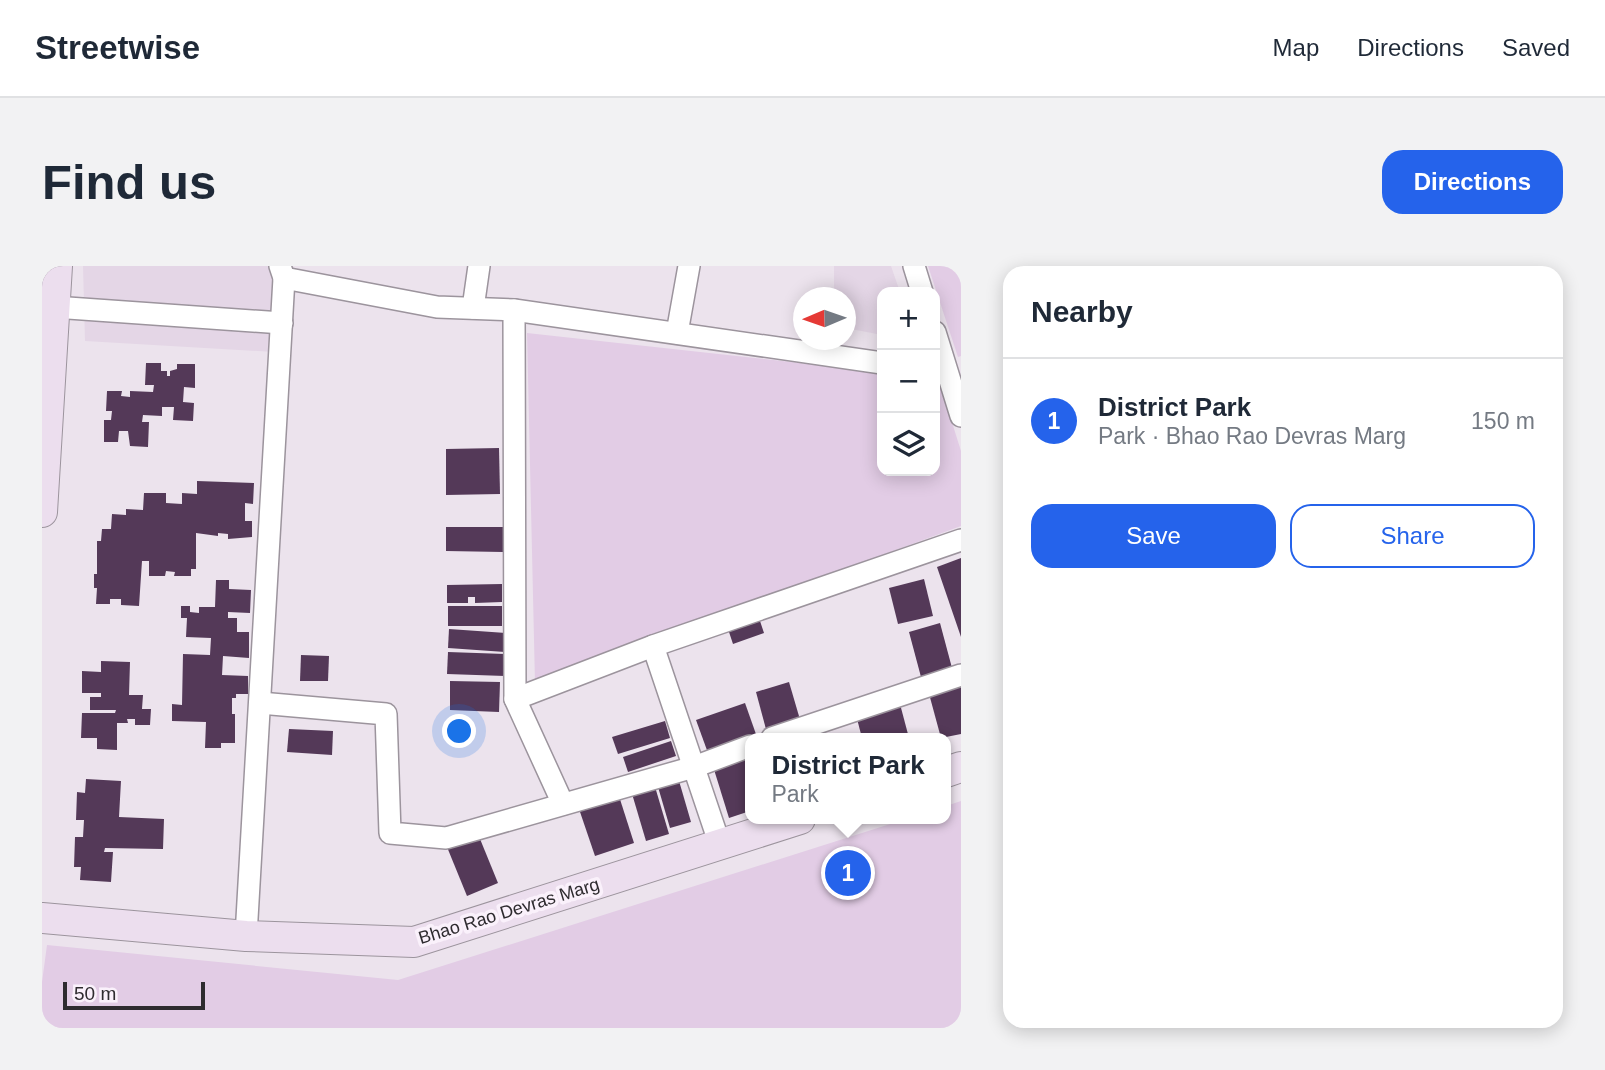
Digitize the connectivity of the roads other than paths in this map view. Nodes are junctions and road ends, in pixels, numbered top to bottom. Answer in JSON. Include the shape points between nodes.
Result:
{"nodes":[{"id":1,"x":57,"y":266,"type":"edge"},
{"id":2,"x":479,"y":266,"type":"edge"},
{"id":3,"x":689,"y":266,"type":"edge"},
{"id":4,"x":914,"y":266,"type":"edge"},
{"id":5,"x":282,"y":272,"type":"edge"},
{"id":6,"x":920,"y":287,"type":"edge"},
{"id":7,"x":54,"y":307,"type":"junction"},
{"id":8,"x":473,"y":308,"type":"junction"},
{"id":9,"x":514,"y":310,"type":"junction"},
{"id":10,"x":282,"y":323,"type":"junction"},
{"id":11,"x":677,"y":333,"type":"junction"},
{"id":12,"x":940,"y":347,"type":"edge"},
{"id":13,"x":877,"y":362,"type":"edge"},
{"id":14,"x":948,"y":370,"type":"edge"},
{"id":15,"x":961,"y":416,"type":"edge"},
{"id":16,"x":42,"y":512,"type":"edge"},
{"id":17,"x":961,"y":540,"type":"edge"},
{"id":18,"x":653,"y":646,"type":"junction"},
{"id":19,"x":961,"y":675,"type":"edge"},
{"id":20,"x":515,"y":699,"type":"junction"},
{"id":21,"x":260,"y":703,"type":"junction"},
{"id":22,"x":787,"y":733,"type":"edge"},
{"id":23,"x":745,"y":748,"type":"edge"},
{"id":24,"x":694,"y":767,"type":"junction"},
{"id":25,"x":563,"y":804,"type":"junction"},
{"id":26,"x":785,"y":824,"type":"edge"},
{"id":27,"x":720,"y":845,"type":"junction"},
{"id":28,"x":42,"y":918,"type":"edge"},
{"id":29,"x":246,"y":936,"type":"junction"}],
"edges":[{"from":1,"to":7,"type":"street"},
{"from":2,"to":8,"type":"street"},
{"from":3,"to":11,"type":"street"},
{"from":4,"to":6,"type":"street"},
{"from":5,"to":8,"type":"street","via":[[437,307]]},
{"from":5,"to":10,"type":"street"},
{"from":7,"to":10,"type":"street"},
{"from":7,"to":16,"type":"street"},
{"from":8,"to":9,"type":"street"},
{"from":9,"to":11,"type":"street"},
{"from":9,"to":20,"type":"street"},
{"from":10,"to":21,"type":"street"},
{"from":11,"to":13,"type":"street"},
{"from":12,"to":14,"type":"street"},
{"from":14,"to":15,"type":"street"},
{"from":17,"to":18,"type":"street"},
{"from":18,"to":20,"type":"street"},
{"from":18,"to":24,"type":"street"},
{"from":19,"to":22,"type":"street"},
{"from":20,"to":25,"type":"street"},
{"from":21,"to":25,"type":"street","via":[[386,714],[390,833],[446,838]]},
{"from":21,"to":29,"type":"street"},
{"from":23,"to":24,"type":"street"},
{"from":24,"to":25,"type":"street"},
{"from":24,"to":27,"type":"street"},
{"from":26,"to":27,"type":"street","name":"Bhao Rao Devras Marg"},
{"from":27,"to":29,"type":"street","name":"Bhao Rao Devras Marg","via":[[414,942]]},
{"from":28,"to":29,"type":"street","name":"Bhao Rao Devras Marg"}]}
